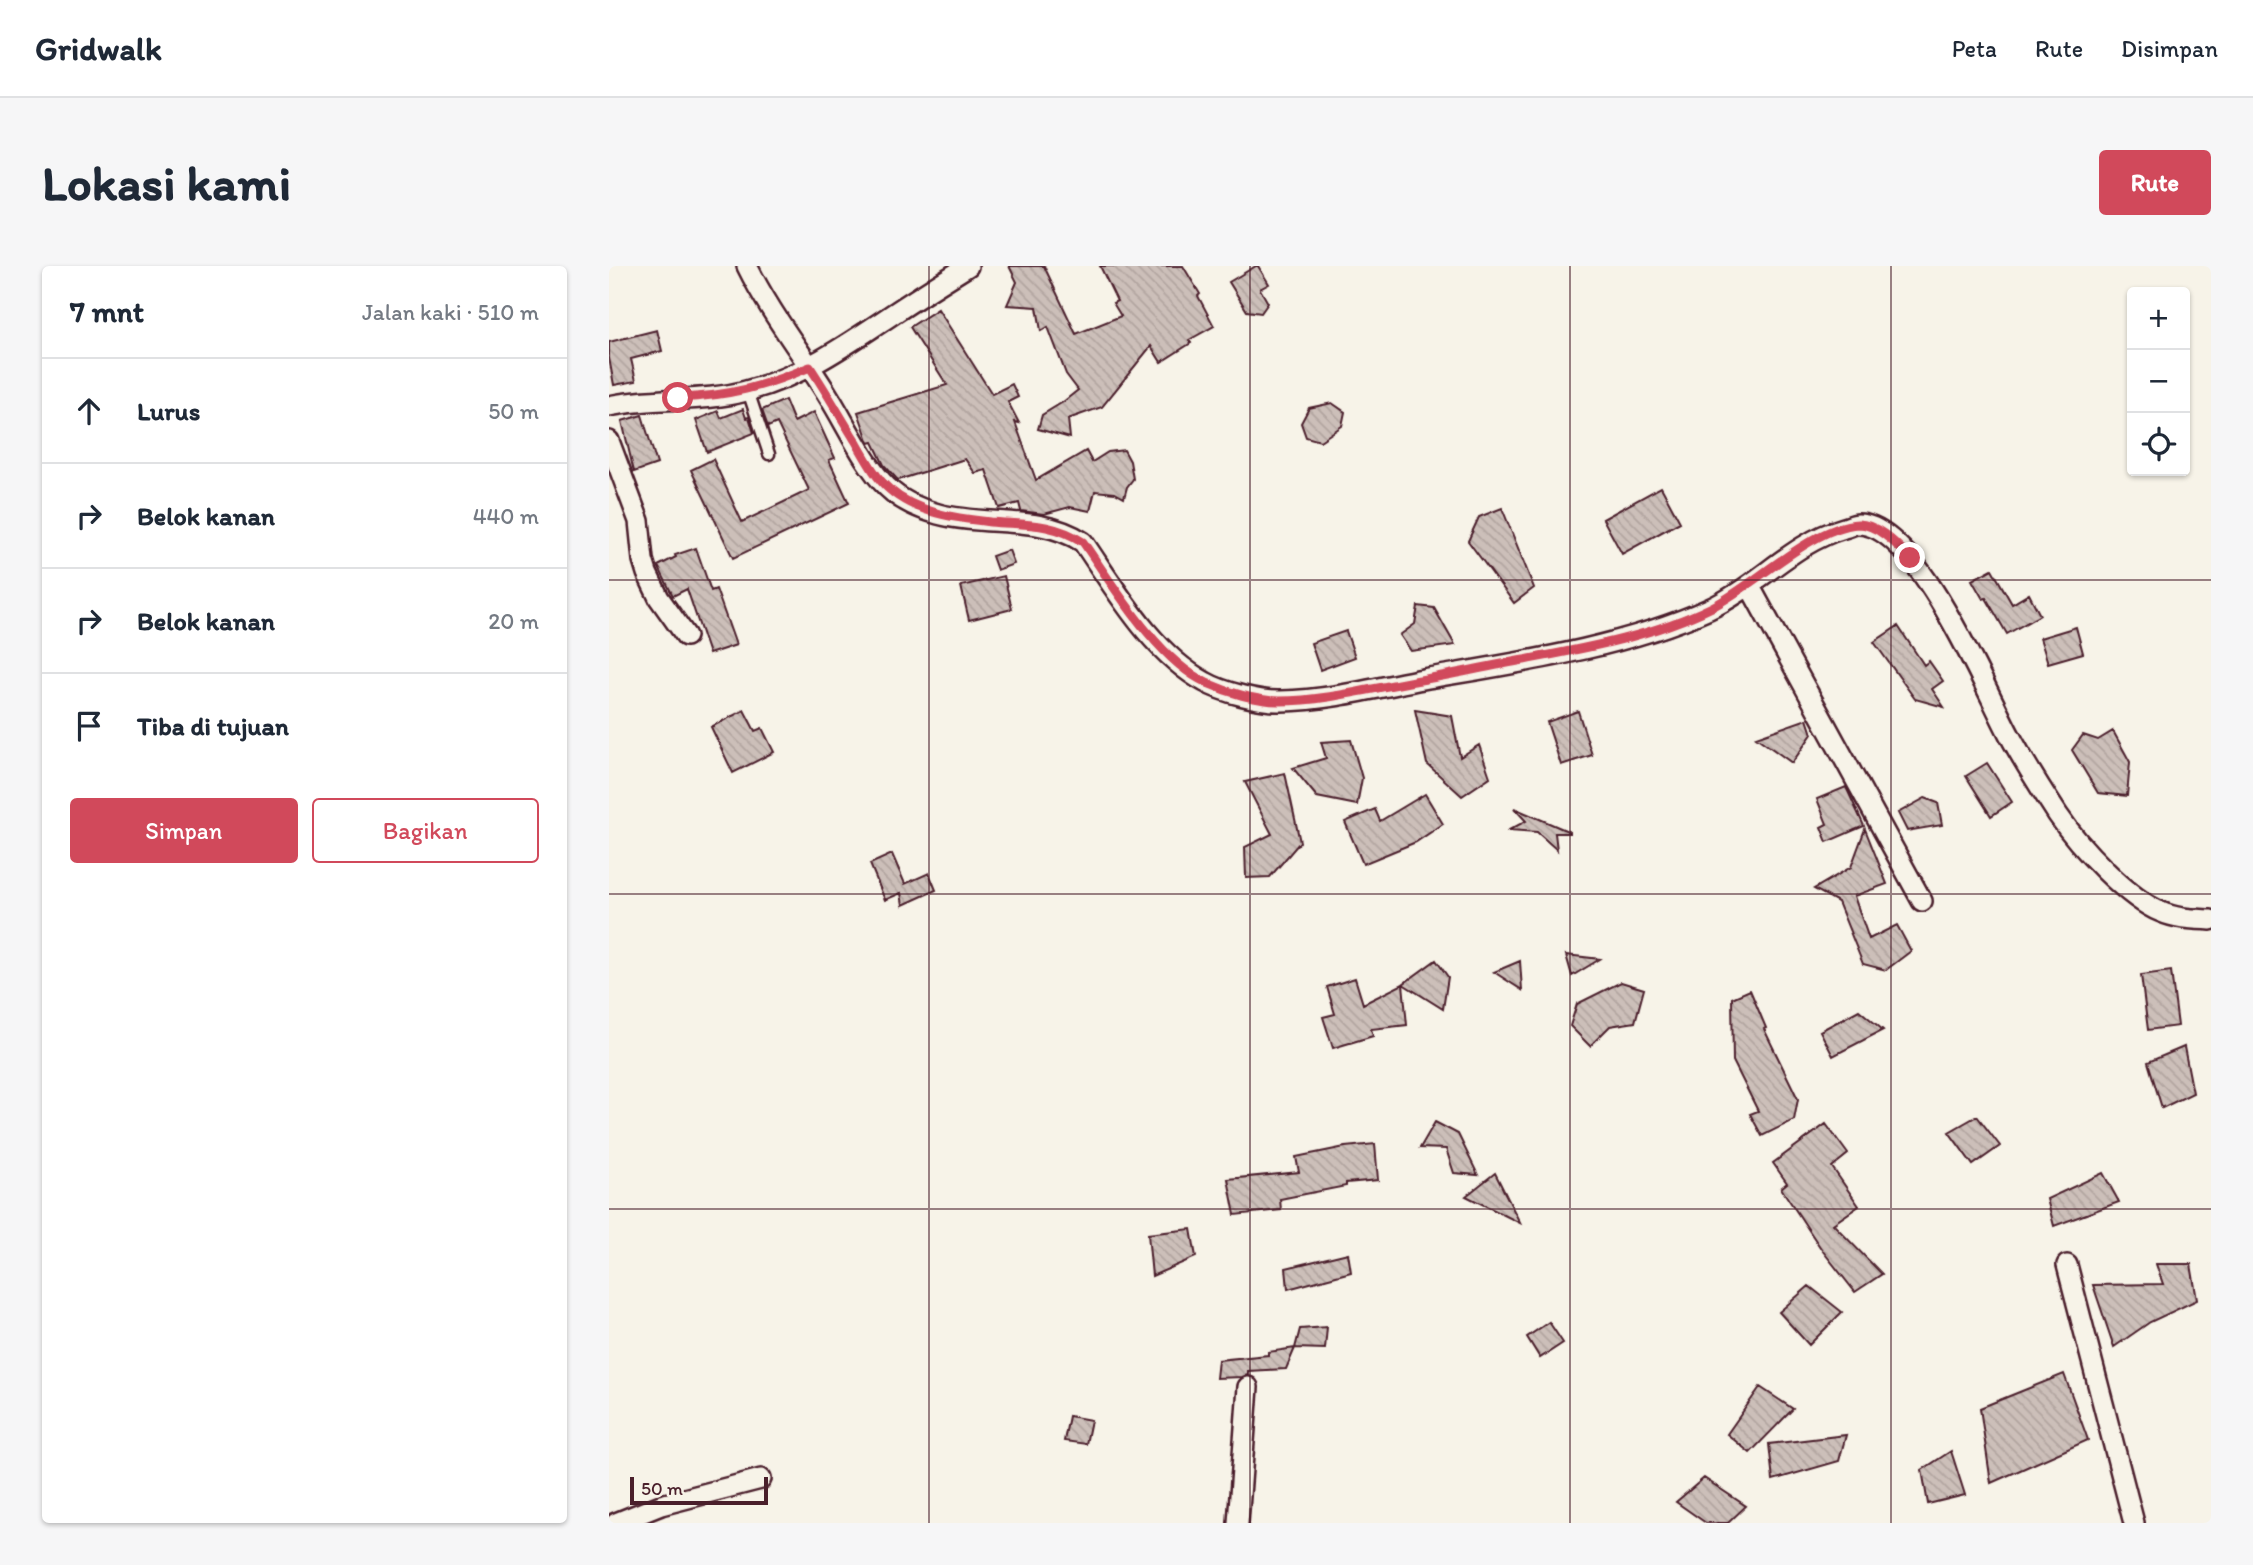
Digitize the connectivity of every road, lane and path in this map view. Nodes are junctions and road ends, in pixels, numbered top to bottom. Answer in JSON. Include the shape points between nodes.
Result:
{"nodes":[{"id":1,"x":747,"y":266,"type":"edge"},
{"id":2,"x":968,"y":266,"type":"edge"},
{"id":3,"x":810,"y":367,"type":"junction"},
{"id":4,"x":748,"y":391,"type":"junction"},
{"id":5,"x":609,"y":407,"type":"edge"},
{"id":6,"x":609,"y":441,"type":"edge"},
{"id":7,"x":769,"y":454,"type":"dead end"},
{"id":8,"x":1749,"y":585,"type":"junction"},
{"id":9,"x":686,"y":636,"type":"dead end"},
{"id":10,"x":1922,"y":901,"type":"dead end"},
{"id":11,"x":2211,"y":920,"type":"edge"},
{"id":12,"x":2067,"y":1265,"type":"dead end"},
{"id":13,"x":1248,"y":1387,"type":"dead end"},
{"id":14,"x":761,"y":1479,"type":"dead end"},
{"id":15,"x":616,"y":1523,"type":"edge"},
{"id":16,"x":1238,"y":1523,"type":"edge"},
{"id":17,"x":2134,"y":1523,"type":"edge"}],
"edges":[{"from":1,"to":3,"type":"street"},
{"from":2,"to":3,"type":"street"},
{"from":3,"to":4,"type":"street"},
{"from":3,"to":8,"type":"street","via":[[888,489],[937,514],[1038,524],[1072,534],[1083,542],[1136,619],[1177,662],[1206,683],[1276,702],[1572,651],[1657,628],[1710,608]]},
{"from":4,"to":5,"type":"street"},
{"from":4,"to":7,"type":"lane"},
{"from":6,"to":9,"type":"street","via":[[639,521],[647,573]]},
{"from":8,"to":10,"type":"street"},
{"from":8,"to":11,"type":"street","via":[[1805,544],[1834,531],[1859,524],[1894,541],[1936,595],[2010,735],[2076,840],[2123,886],[2157,911]]},
{"from":12,"to":17,"type":"street"},
{"from":13,"to":16,"type":"street"},
{"from":14,"to":15,"type":"street","via":[[661,1505]]}]}
